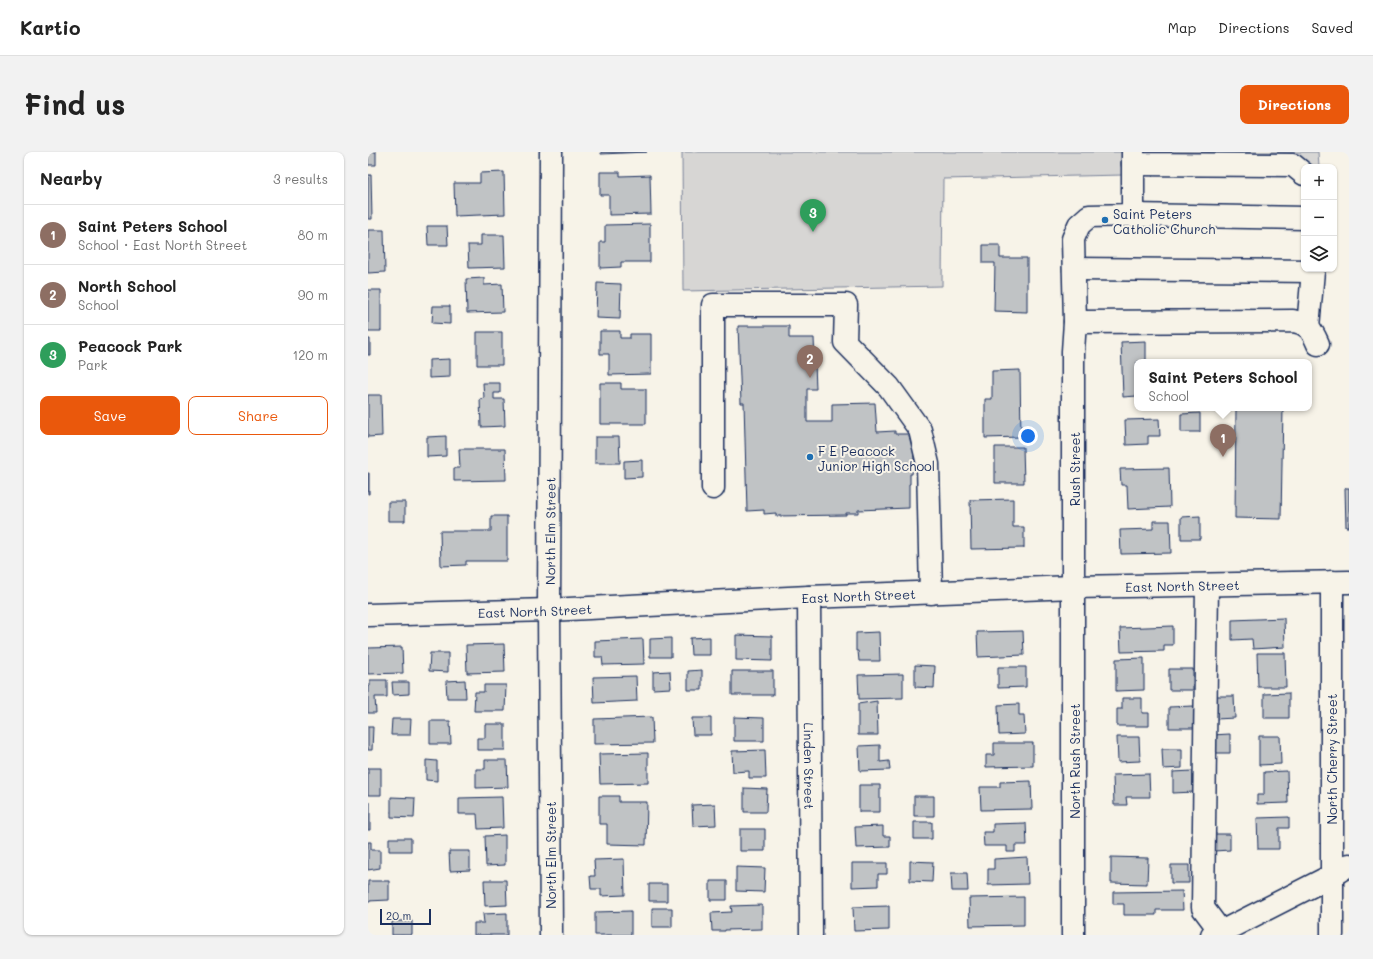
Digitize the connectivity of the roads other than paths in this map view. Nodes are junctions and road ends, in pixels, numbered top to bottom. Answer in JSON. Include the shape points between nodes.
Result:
{"nodes":[{"id":1,"x":551,"y":152,"type":"edge"},
{"id":2,"x":1133,"y":158,"type":"edge"},
{"id":3,"x":1301,"y":172,"type":"edge"},
{"id":4,"x":1133,"y":215,"type":"junction"},
{"id":5,"x":1301,"y":218,"type":"edge"},
{"id":6,"x":1074,"y":269,"type":"junction"},
{"id":7,"x":1301,"y":270,"type":"edge"},
{"id":8,"x":1313,"y":272,"type":"edge"},
{"id":9,"x":1075,"y":322,"type":"junction"},
{"id":10,"x":713,"y":488,"type":"dead end"},
{"id":11,"x":1340,"y":582,"type":"edge"},
{"id":12,"x":1207,"y":585,"type":"junction"},
{"id":13,"x":1074,"y":587,"type":"junction"},
{"id":14,"x":931,"y":593,"type":"junction"},
{"id":15,"x":809,"y":597,"type":"junction"},
{"id":16,"x":549,"y":610,"type":"junction"},
{"id":17,"x":368,"y":615,"type":"edge"},
{"id":18,"x":1340,"y":870,"type":"edge"},
{"id":19,"x":1216,"y":934,"type":"edge"},
{"id":20,"x":550,"y":935,"type":"edge"},
{"id":21,"x":811,"y":935,"type":"edge"},
{"id":22,"x":1074,"y":935,"type":"edge"},
{"id":23,"x":1332,"y":935,"type":"edge"}],
"edges":[{"from":1,"to":16,"type":"street","name":"North Elm Street"},
{"from":2,"to":3,"type":"street","via":[[1293,165]]},
{"from":2,"to":4,"type":"street"},
{"from":4,"to":5,"type":"street","name":"Rush Street"},
{"from":4,"to":6,"type":"street","name":"Rush Street","via":[[1089,216],[1079,225],[1074,240]]},
{"from":6,"to":7,"type":"street"},
{"from":6,"to":9,"type":"street","name":"Rush Street"},
{"from":8,"to":9,"type":"street","via":[[1313,336],[1301,323],[1293,321]]},
{"from":9,"to":13,"type":"street","name":"Rush Street"},
{"from":10,"to":14,"type":"street","via":[[713,305],[846,305],[846,342],[889,387],[920,430],[928,464]]},
{"from":11,"to":12,"type":"street","name":"East North Street"},
{"from":11,"to":18,"type":"street","name":"North Cherry Street"},
{"from":12,"to":13,"type":"street","name":"East North Street"},
{"from":12,"to":19,"type":"street","via":[[1203,908]]},
{"from":13,"to":14,"type":"street","name":"East North Street"},
{"from":13,"to":22,"type":"street","name":"North Rush Street"},
{"from":14,"to":15,"type":"street","name":"East North Street"},
{"from":15,"to":16,"type":"street","name":"East North Street"},
{"from":15,"to":21,"type":"street","name":"Linden Street"},
{"from":16,"to":17,"type":"street","name":"East North Street"},
{"from":16,"to":20,"type":"street","name":"North Elm Street"},
{"from":18,"to":19,"type":"street"},
{"from":18,"to":23,"type":"street","name":"North Cherry Street"}]}
